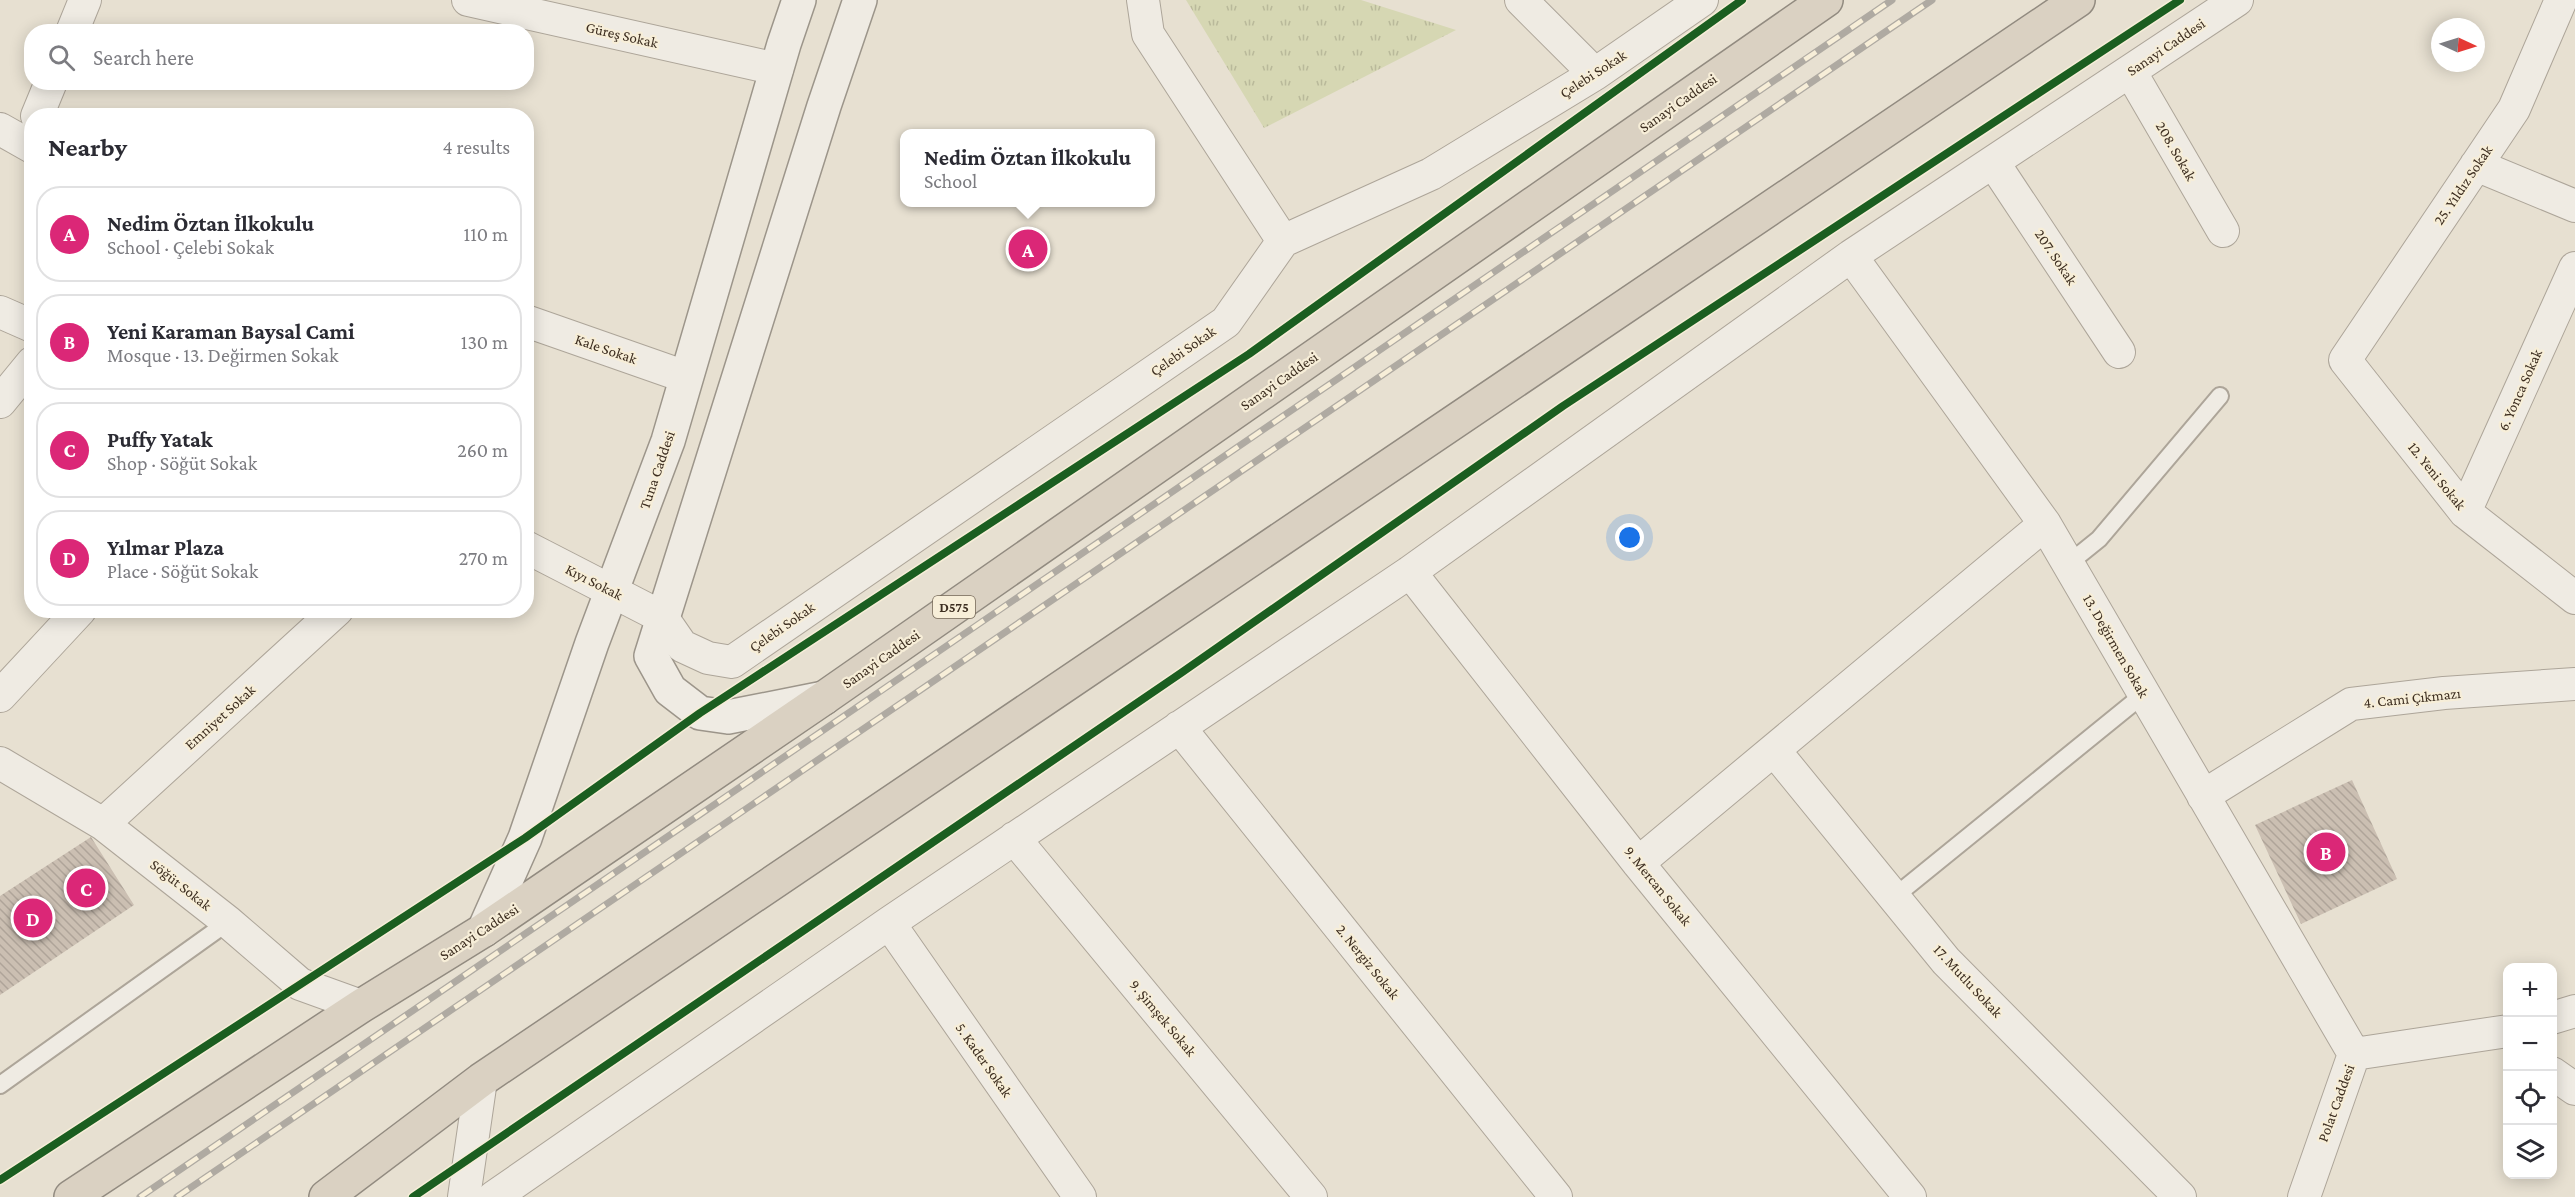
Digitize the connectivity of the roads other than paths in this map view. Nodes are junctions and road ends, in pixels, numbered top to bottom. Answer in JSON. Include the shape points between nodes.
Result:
{"nodes":[{"id":1,"x":85,"y":0,"type":"edge"},
{"id":2,"x":468,"y":0,"type":"edge"},
{"id":3,"x":799,"y":0,"type":"edge"},
{"id":4,"x":860,"y":0,"type":"edge"},
{"id":5,"x":1143,"y":0,"type":"edge"},
{"id":6,"x":1521,"y":0,"type":"edge"},
{"id":7,"x":1702,"y":0,"type":"edge"},
{"id":8,"x":1826,"y":0,"type":"edge"},
{"id":9,"x":2078,"y":0,"type":"edge"},
{"id":10,"x":2237,"y":0,"type":"edge"},
{"id":11,"x":2561,"y":0,"type":"edge"},
{"id":12,"x":75,"y":24,"type":"edge"},
{"id":13,"x":777,"y":69,"type":"junction"},
{"id":14,"x":2130,"y":71,"type":"junction"},
{"id":15,"x":1595,"y":74,"type":"junction"},
{"id":16,"x":48,"y":90,"type":"edge"},
{"id":17,"x":40,"y":108,"type":"edge"},
{"id":18,"x":1993,"y":162,"type":"junction"},
{"id":19,"x":2476,"y":165,"type":"junction"},
{"id":20,"x":2575,"y":206,"type":"edge"},
{"id":21,"x":2223,"y":231,"type":"dead end"},
{"id":22,"x":1283,"y":241,"type":"junction"},
{"id":23,"x":1851,"y":256,"type":"junction"},
{"id":24,"x":2575,"y":268,"type":"edge"},
{"id":25,"x":0,"y":312,"type":"edge"},
{"id":26,"x":24,"y":322,"type":"edge"},
{"id":27,"x":534,"y":324,"type":"edge"},
{"id":28,"x":2119,"y":352,"type":"dead end"},
{"id":29,"x":2345,"y":360,"type":"joint"},
{"id":30,"x":24,"y":373,"type":"edge"},
{"id":31,"x":686,"y":377,"type":"junction"},
{"id":32,"x":2220,"y":396,"type":"dead end"},
{"id":33,"x":0,"y":402,"type":"edge"},
{"id":34,"x":2465,"y":512,"type":"junction"},
{"id":35,"x":2045,"y":524,"type":"junction"},
{"id":36,"x":534,"y":551,"type":"edge"},
{"id":37,"x":2068,"y":564,"type":"junction"},
{"id":38,"x":1410,"y":572,"type":"junction"},
{"id":39,"x":612,"y":592,"type":"junction"},
{"id":40,"x":2575,"y":598,"type":"edge"},
{"id":41,"x":662,"y":617,"type":"junction"},
{"id":42,"x":73,"y":618,"type":"edge"},
{"id":43,"x":328,"y":618,"type":"edge"},
{"id":44,"x":2575,"y":684,"type":"edge"},
{"id":45,"x":2144,"y":694,"type":"junction"},
{"id":46,"x":0,"y":696,"type":"edge"},
{"id":47,"x":824,"y":698,"type":"junction"},
{"id":48,"x":1179,"y":727,"type":"junction"},
{"id":49,"x":1774,"y":750,"type":"junction"},
{"id":50,"x":0,"y":763,"type":"edge"},
{"id":51,"x":2203,"y":796,"type":"junction"},
{"id":52,"x":104,"y":824,"type":"junction"},
{"id":53,"x":1014,"y":838,"type":"junction"},
{"id":54,"x":1638,"y":863,"type":"junction"},
{"id":55,"x":1894,"y":897,"type":"junction"},
{"id":56,"x":228,"y":922,"type":"junction"},
{"id":57,"x":889,"y":923,"type":"junction"},
{"id":58,"x":484,"y":930,"type":"junction"},
{"id":59,"x":361,"y":1006,"type":"junction"},
{"id":60,"x":2575,"y":1011,"type":"edge"},
{"id":61,"x":2556,"y":1017,"type":"edge"},
{"id":62,"x":2503,"y":1034,"type":"edge"},
{"id":63,"x":2354,"y":1054,"type":"junction"},
{"id":64,"x":2557,"y":1076,"type":"edge"},
{"id":65,"x":481,"y":1080,"type":"junction"},
{"id":66,"x":0,"y":1085,"type":"edge"},
{"id":67,"x":2575,"y":1089,"type":"edge"},
{"id":68,"x":71,"y":1197,"type":"edge"},
{"id":69,"x":326,"y":1197,"type":"edge"},
{"id":70,"x":464,"y":1197,"type":"edge"},
{"id":71,"x":494,"y":1197,"type":"edge"},
{"id":72,"x":1080,"y":1197,"type":"edge"},
{"id":73,"x":1311,"y":1197,"type":"edge"},
{"id":74,"x":1556,"y":1197,"type":"edge"},
{"id":75,"x":1910,"y":1197,"type":"edge"},
{"id":76,"x":2180,"y":1197,"type":"edge"},
{"id":77,"x":2304,"y":1197,"type":"edge"}],
"edges":[{"from":1,"to":12,"type":"street"},
{"from":2,"to":13,"type":"street","name":"Güreş Sokak"},
{"from":3,"to":13,"type":"street","name":"Tuna Caddesi"},
{"from":4,"to":41,"type":"street"},
{"from":5,"to":22,"type":"street","via":[[1148,34]]},
{"from":6,"to":15,"type":"street"},
{"from":7,"to":15,"type":"street","name":"Çelebi Sokak"},
{"from":8,"to":47,"type":"highway","name":"Sanayi Caddesi","number":"D575"},
{"from":9,"to":65,"type":"highway"},
{"from":10,"to":14,"type":"street","name":"Sanayi Caddesi"},
{"from":11,"to":19,"type":"street","name":"25. Yıldız Sokak","via":[[2514,109]]},
{"from":13,"to":31,"type":"street","name":"Tuna Caddesi"},
{"from":14,"to":18,"type":"street","name":"Sanayi Caddesi"},
{"from":14,"to":21,"type":"street","name":"208. Sokak"},
{"from":15,"to":22,"type":"street","name":"Çelebi Sokak","via":[[1431,174]]},
{"from":16,"to":17,"type":"street"},
{"from":18,"to":23,"type":"street","name":"Sanayi Caddesi"},
{"from":18,"to":28,"type":"street","name":"207. Sokak"},
{"from":19,"to":20,"type":"street"},
{"from":19,"to":29,"type":"street","name":"25. Yıldız Sokak"},
{"from":22,"to":41,"type":"street","name":"Çelebi Sokak","via":[[1226,322],[732,662],[708,658],[682,646]]},
{"from":23,"to":35,"type":"street","name":"13. Değirmen Sokak"},
{"from":23,"to":38,"type":"street","name":"Sanayi Caddesi"},
{"from":24,"to":34,"type":"street","name":"6. Yonca Sokak"},
{"from":25,"to":26,"type":"street"},
{"from":27,"to":31,"type":"street","name":"Kale Sokak"},
{"from":29,"to":34,"type":"street","name":"12. Yeni Sokak"},
{"from":30,"to":33,"type":"street"},
{"from":31,"to":39,"type":"street","name":"Tuna Caddesi","via":[[668,441]]},
{"from":32,"to":37,"type":"lane","via":[[2099,539]]},
{"from":34,"to":40,"type":"street","name":"12. Yeni Sokak"},
{"from":35,"to":37,"type":"street","name":"13. Değirmen Sokak"},
{"from":35,"to":49,"type":"street"},
{"from":36,"to":39,"type":"street","name":"Kıyı Sokak"},
{"from":37,"to":45,"type":"street","name":"13. Değirmen Sokak"},
{"from":38,"to":48,"type":"street","name":"Sanayi Caddesi"},
{"from":38,"to":54,"type":"street","name":"9. Mercan Sokak"},
{"from":39,"to":41,"type":"street","name":"Kıyı Sokak"},
{"from":39,"to":58,"type":"street","name":"Tuna Caddesi","via":[[525,838]]},
{"from":41,"to":47,"type":"street","via":[[651,656],[670,690],[700,712],[728,717]]},
{"from":42,"to":46,"type":"street"},
{"from":43,"to":52,"type":"street","name":"Emniyet Sokak"},
{"from":44,"to":51,"type":"street","name":"4. Cami Çıkmazı","via":[[2351,704]]},
{"from":45,"to":51,"type":"street","name":"13. Değirmen Sokak"},
{"from":45,"to":55,"type":"lane"},
{"from":47,"to":58,"type":"highway","name":"Sanayi Caddesi","number":"D575"},
{"from":48,"to":53,"type":"street","name":"Sanayi Caddesi"},
{"from":48,"to":74,"type":"street","name":"2. Nergiz Sokak"},
{"from":49,"to":54,"type":"street"},
{"from":49,"to":55,"type":"street","name":"17. Mutlu Sokak"},
{"from":50,"to":52,"type":"street","name":"Söğüt Sokak"},
{"from":51,"to":63,"type":"street","name":"13. Değirmen Sokak"},
{"from":52,"to":56,"type":"street","name":"Söğüt Sokak"},
{"from":53,"to":57,"type":"street","name":"Sanayi Caddesi"},
{"from":53,"to":73,"type":"street","name":"9. Şimşek Sokak"},
{"from":54,"to":75,"type":"street","name":"9. Mercan Sokak"},
{"from":55,"to":76,"type":"street","name":"17. Mutlu Sokak","via":[[1946,961]]},
{"from":56,"to":59,"type":"street","name":"Söğüt Sokak","via":[[300,984]]},
{"from":56,"to":66,"type":"lane"},
{"from":57,"to":71,"type":"street","name":"Sanayi Caddesi"},
{"from":57,"to":72,"type":"street","name":"5. Kader Sokak"},
{"from":58,"to":59,"type":"highway","name":"Sanayi Caddesi","number":"D575"},
{"from":59,"to":68,"type":"highway","name":"Sanayi Caddesi","number":"D575"},
{"from":60,"to":61,"type":"street"},
{"from":62,"to":63,"type":"street","name":"Polat Caddesi"},
{"from":63,"to":77,"type":"street","name":"Polat Caddesi"},
{"from":64,"to":67,"type":"street"},
{"from":65,"to":69,"type":"highway"},
{"from":65,"to":70,"type":"street"}]}
